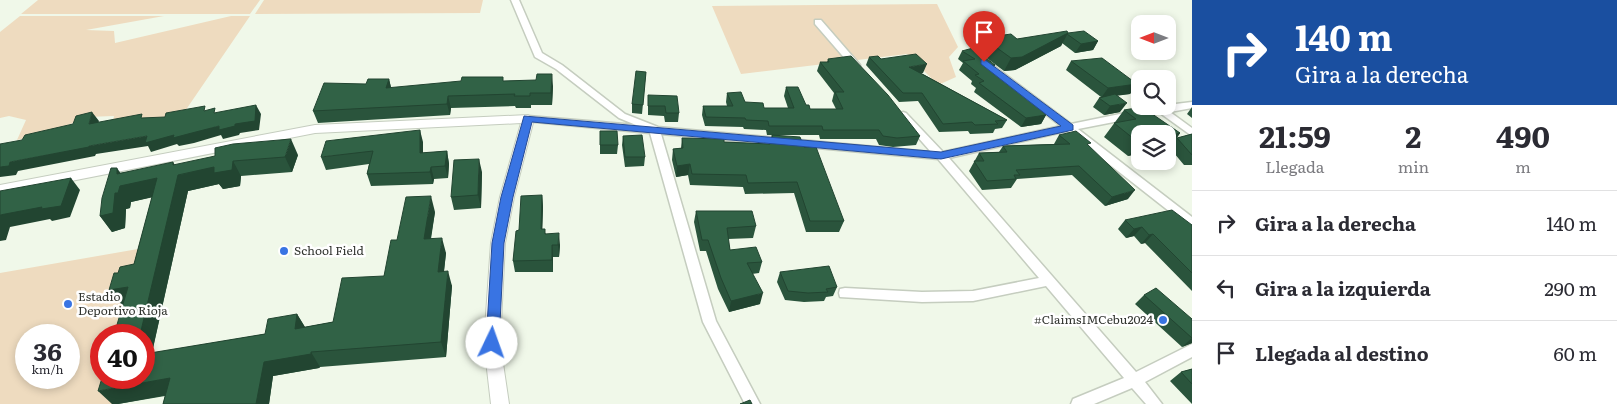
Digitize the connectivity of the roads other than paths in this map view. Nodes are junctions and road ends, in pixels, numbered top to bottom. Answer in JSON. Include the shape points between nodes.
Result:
{"nodes":[{"id":1,"x":515,"y":0,"type":"edge"},
{"id":2,"x":818,"y":22,"type":"dead end"},
{"id":3,"x":970,"y":51,"type":"edge"},
{"id":4,"x":862,"y":72,"type":"edge"},
{"id":5,"x":1117,"y":76,"type":"edge"},
{"id":6,"x":1131,"y":87,"type":"edge"},
{"id":7,"x":1192,"y":105,"type":"edge"},
{"id":8,"x":894,"y":106,"type":"edge"},
{"id":9,"x":1176,"y":106,"type":"edge"},
{"id":10,"x":1131,"y":114,"type":"edge"},
{"id":11,"x":1168,"y":115,"type":"edge"},
{"id":12,"x":528,"y":119,"type":"junction"},
{"id":13,"x":1070,"y":128,"type":"junction"},
{"id":14,"x":654,"y":129,"type":"junction"},
{"id":15,"x":1192,"y":134,"type":"edge"},
{"id":16,"x":941,"y":156,"type":"junction"},
{"id":17,"x":0,"y":190,"type":"edge"},
{"id":18,"x":1192,"y":223,"type":"edge"},
{"id":19,"x":1048,"y":280,"type":"junction"},
{"id":20,"x":845,"y":293,"type":"dead end"},
{"id":21,"x":1192,"y":350,"type":"edge"},
{"id":22,"x":1134,"y":380,"type":"junction"},
{"id":23,"x":500,"y":404,"type":"edge"},
{"id":24,"x":753,"y":404,"type":"edge"},
{"id":25,"x":1078,"y":404,"type":"edge"},
{"id":26,"x":1154,"y":404,"type":"edge"}],
"edges":[{"from":1,"to":14,"type":"street","via":[[538,55],[559,67],[622,116]]},
{"from":2,"to":4,"type":"street"},
{"from":3,"to":13,"type":"street"},
{"from":5,"to":6,"type":"street"},
{"from":7,"to":9,"type":"street"},
{"from":8,"to":16,"type":"street"},
{"from":10,"to":13,"type":"street"},
{"from":11,"to":15,"type":"street"},
{"from":12,"to":14,"type":"street"},
{"from":12,"to":17,"type":"street","via":[[315,128]]},
{"from":12,"to":23,"type":"street","via":[[498,243],[492,343]]},
{"from":13,"to":16,"type":"street"},
{"from":13,"to":18,"type":"street"},
{"from":14,"to":16,"type":"street"},
{"from":14,"to":24,"type":"street","via":[[710,322]]},
{"from":16,"to":19,"type":"street"},
{"from":19,"to":20,"type":"street","via":[[973,296]]},
{"from":19,"to":22,"type":"street"},
{"from":21,"to":22,"type":"street"},
{"from":22,"to":25,"type":"street"},
{"from":22,"to":26,"type":"street"}]}
